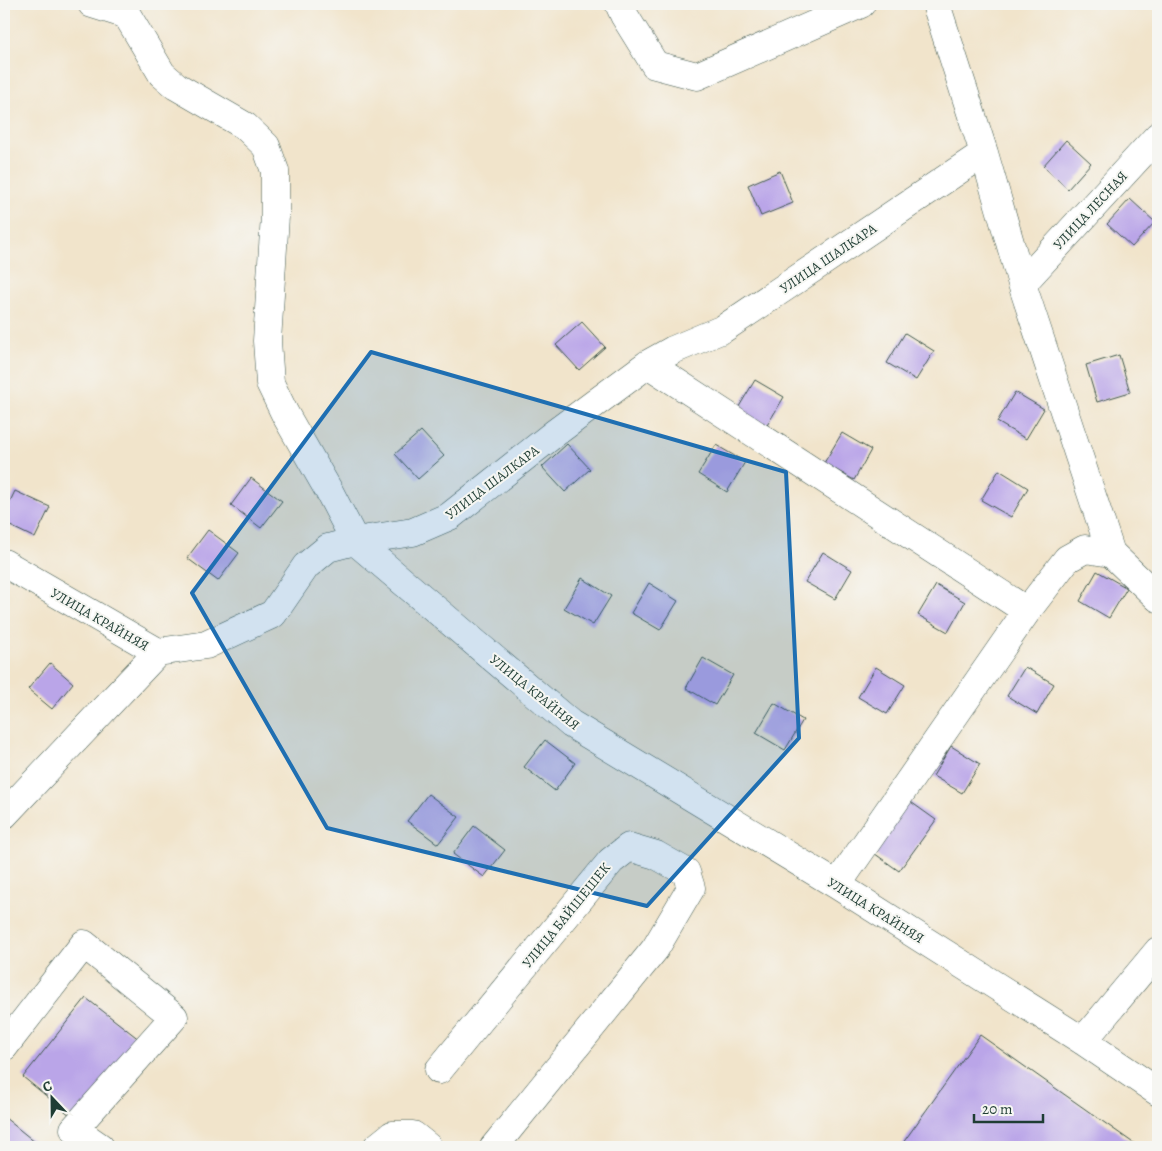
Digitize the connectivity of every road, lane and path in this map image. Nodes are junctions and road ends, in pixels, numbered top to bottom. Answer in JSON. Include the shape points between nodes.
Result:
{"nodes":[{"id":1,"x":92,"y":4,"type":"edge"},
{"id":2,"x":620,"y":4,"type":"edge"},
{"id":3,"x":861,"y":4,"type":"edge"},
{"id":4,"x":936,"y":4,"type":"edge"},
{"id":5,"x":130,"y":10,"type":"edge"},
{"id":6,"x":1158,"y":136,"type":"edge"},
{"id":7,"x":984,"y":153,"type":"junction"},
{"id":8,"x":1022,"y":284,"type":"junction"},
{"id":9,"x":648,"y":364,"type":"junction"},
{"id":10,"x":355,"y":541,"type":"junction"},
{"id":11,"x":1111,"y":553,"type":"junction"},
{"id":12,"x":4,"y":563,"type":"edge"},
{"id":13,"x":1158,"y":598,"type":"edge"},
{"id":14,"x":1027,"y":611,"type":"junction"},
{"id":15,"x":158,"y":652,"type":"junction"},
{"id":16,"x":4,"y":815,"type":"edge"},
{"id":17,"x":837,"y":886,"type":"junction"},
{"id":18,"x":1158,"y":951,"type":"edge"},
{"id":19,"x":1083,"y":1040,"type":"junction"},
{"id":20,"x":4,"y":1047,"type":"edge"},
{"id":21,"x":439,"y":1070,"type":"dead end"},
{"id":22,"x":1158,"y":1092,"type":"edge"},
{"id":23,"x":100,"y":1147,"type":"edge"},
{"id":24,"x":377,"y":1147,"type":"edge"},
{"id":25,"x":428,"y":1147,"type":"edge"},
{"id":26,"x":494,"y":1147,"type":"edge"}],
"edges":[{"from":1,"to":5,"type":"street"},
{"from":2,"to":3,"type":"street","via":[[655,65],[697,76]]},
{"from":4,"to":7,"type":"street"},
{"from":5,"to":10,"type":"street","via":[[162,74],[176,86],[245,126],[266,146],[275,171],[267,341],[270,383]]},
{"from":6,"to":8,"type":"street","name":"УЛИЦА ЛЕСНАЯ"},
{"from":7,"to":8,"type":"street"},
{"from":7,"to":9,"type":"street","name":"УЛИЦА ШАЛКАРА","via":[[723,329]]},
{"from":8,"to":11,"type":"street"},
{"from":9,"to":10,"type":"street","name":"УЛИЦА ШАЛКАРА","via":[[450,516],[413,532]]},
{"from":9,"to":14,"type":"street"},
{"from":10,"to":15,"type":"street","name":"УЛИЦА КРАЙНЯЯ","via":[[328,548],[306,566],[273,614],[206,645]]},
{"from":10,"to":17,"type":"street","name":"УЛИЦА КРАЙНЯЯ","via":[[571,724]]},
{"from":11,"to":13,"type":"street"},
{"from":11,"to":14,"type":"street","via":[[1085,549],[1067,560]]},
{"from":12,"to":15,"type":"street","name":"УЛИЦА КРАЙНЯЯ"},
{"from":14,"to":17,"type":"street"},
{"from":15,"to":16,"type":"street"},
{"from":17,"to":19,"type":"street","name":"УЛИЦА КРАЙНЯЯ"},
{"from":18,"to":19,"type":"street"},
{"from":19,"to":22,"type":"street","name":"УЛИЦА КРАЙНЯЯ"},
{"from":20,"to":23,"type":"street","via":[[84,944],[174,1017],[74,1129]]},
{"from":21,"to":26,"type":"street","name":"УЛИЦА БАЙШЕШЕК","via":[[611,861],[630,846],[656,855],[686,872],[691,888],[655,949]]},
{"from":24,"to":25,"type":"street","via":[[392,1135],[412,1135]]}]}
